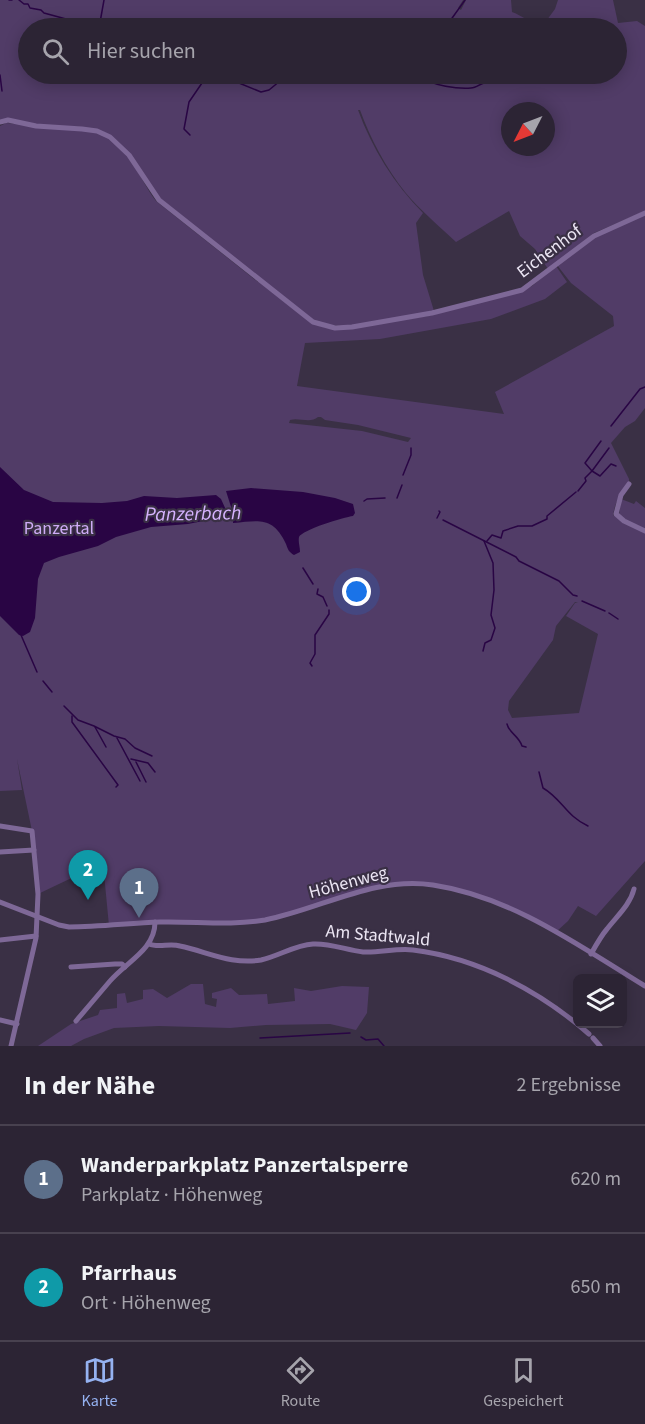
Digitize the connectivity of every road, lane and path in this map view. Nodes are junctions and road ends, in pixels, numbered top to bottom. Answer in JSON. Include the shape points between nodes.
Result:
{"nodes":[{"id":1,"x":0,"y":122,"type":"edge"},
{"id":2,"x":645,"y":213,"type":"edge"},
{"id":3,"x":629,"y":484,"type":"dead end"},
{"id":4,"x":645,"y":531,"type":"edge"},
{"id":5,"x":0,"y":826,"type":"edge"},
{"id":6,"x":34,"y":850,"type":"junction"},
{"id":7,"x":0,"y":852,"type":"edge"},
{"id":8,"x":634,"y":889,"type":"dead end"},
{"id":9,"x":0,"y":902,"type":"edge"},
{"id":10,"x":38,"y":916,"type":"junction"},
{"id":11,"x":155,"y":922,"type":"junction"},
{"id":12,"x":36,"y":936,"type":"junction"},
{"id":13,"x":0,"y":940,"type":"edge"},
{"id":14,"x":149,"y":944,"type":"junction"},
{"id":15,"x":591,"y":954,"type":"junction"},
{"id":16,"x":125,"y":967,"type":"junction"},
{"id":17,"x":71,"y":968,"type":"dead end"},
{"id":18,"x":645,"y":985,"type":"edge"},
{"id":19,"x":0,"y":1020,"type":"edge"},
{"id":20,"x":76,"y":1021,"type":"dead end"},
{"id":21,"x":17,"y":1024,"type":"junction"},
{"id":22,"x":11,"y":1046,"type":"edge"},
{"id":23,"x":600,"y":1046,"type":"edge"}],
"edges":[{"from":1,"to":2,"type":"street","name":"Eichenhof","via":[[97,131],[110,137],[129,155],[159,200],[318,324],[343,328],[432,313],[522,290],[594,236]]},
{"from":3,"to":4,"type":"street","via":[[616,514]]},
{"from":5,"to":6,"type":"street","via":[[32,831]]},
{"from":6,"to":7,"type":"street"},
{"from":6,"to":10,"type":"street"},
{"from":8,"to":15,"type":"street"},
{"from":9,"to":10,"type":"street","name":"Höhenweg"},
{"from":10,"to":11,"type":"street","name":"Höhenweg","via":[[69,927]]},
{"from":10,"to":12,"type":"street"},
{"from":11,"to":14,"type":"street"},
{"from":11,"to":15,"type":"street","name":"Höhenweg","via":[[245,923],[283,916],[379,886],[424,884],[463,891],[503,905]]},
{"from":12,"to":13,"type":"street"},
{"from":12,"to":21,"type":"street"},
{"from":14,"to":16,"type":"street"},
{"from":14,"to":23,"type":"street","name":"Am Stadtwald","via":[[180,946],[237,961],[265,959],[316,944],[364,952],[424,952],[514,982],[556,1007]]},
{"from":15,"to":18,"type":"street","name":"Höhenweg"},
{"from":16,"to":17,"type":"street","via":[[115,964]]},
{"from":16,"to":20,"type":"street"},
{"from":19,"to":21,"type":"street"},
{"from":21,"to":22,"type":"street"}]}
